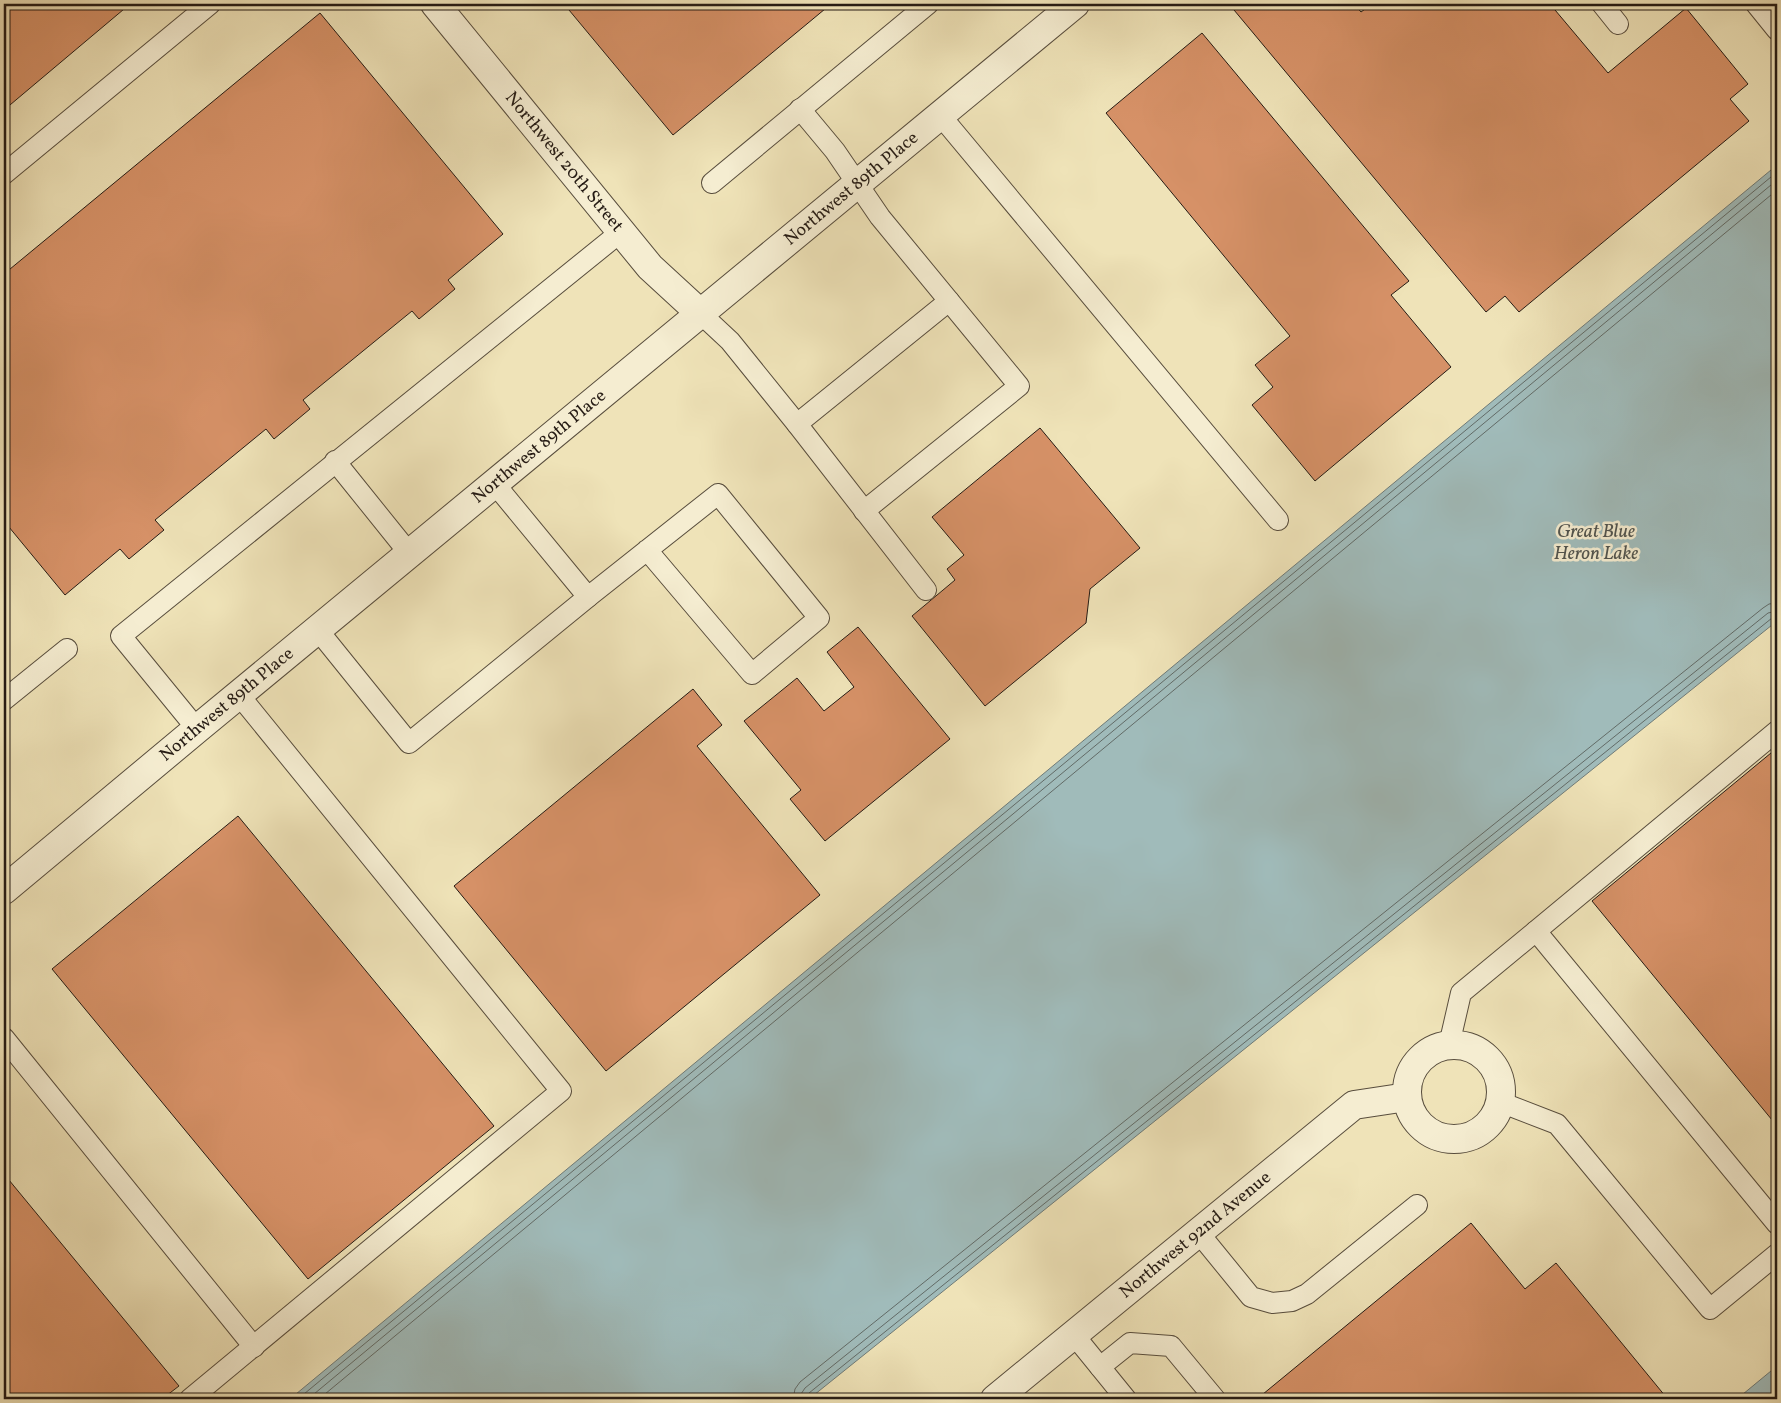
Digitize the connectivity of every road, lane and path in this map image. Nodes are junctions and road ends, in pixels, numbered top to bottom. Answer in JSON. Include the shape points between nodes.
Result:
{"nodes":[{"id":1,"x":210,"y":4,"type":"edge"},
{"id":2,"x":436,"y":4,"type":"edge"},
{"id":3,"x":928,"y":4,"type":"edge"},
{"id":4,"x":1075,"y":4,"type":"edge"},
{"id":5,"x":1602,"y":4,"type":"edge"},
{"id":6,"x":1756,"y":4,"type":"edge"},
{"id":7,"x":1618,"y":24,"type":"dead end"},
{"id":8,"x":1777,"y":30,"type":"edge"},
{"id":9,"x":800,"y":109,"type":"junction"},
{"id":10,"x":940,"y":115,"type":"junction"},
{"id":11,"x":4,"y":174,"type":"edge"},
{"id":12,"x":712,"y":183,"type":"dead end"},
{"id":13,"x":857,"y":183,"type":"junction"},
{"id":14,"x":622,"y":231,"type":"junction"},
{"id":15,"x":949,"y":301,"type":"junction"},
{"id":16,"x":700,"y":313,"type":"junction"},
{"id":17,"x":798,"y":424,"type":"junction"},
{"id":18,"x":335,"y":461,"type":"junction"},
{"id":19,"x":494,"y":483,"type":"junction"},
{"id":20,"x":864,"y":511,"type":"junction"},
{"id":21,"x":1278,"y":520,"type":"dead end"},
{"id":22,"x":647,"y":550,"type":"junction"},
{"id":23,"x":409,"y":553,"type":"junction"},
{"id":24,"x":926,"y":590,"type":"dead end"},
{"id":25,"x":588,"y":597,"type":"junction"},
{"id":26,"x":317,"y":629,"type":"junction"},
{"id":27,"x":67,"y":648,"type":"dead end"},
{"id":28,"x":239,"y":695,"type":"junction"},
{"id":29,"x":4,"y":700,"type":"edge"},
{"id":30,"x":197,"y":728,"type":"junction"},
{"id":31,"x":1777,"y":731,"type":"edge"},
{"id":32,"x":4,"y":890,"type":"edge"},
{"id":33,"x":1536,"y":932,"type":"junction"},
{"id":34,"x":4,"y":1038,"type":"edge"},
{"id":35,"x":1449,"y":1045,"type":"junction"},
{"id":36,"x":1407,"y":1097,"type":"junction"},
{"id":37,"x":1500,"y":1102,"type":"junction"},
{"id":38,"x":1417,"y":1205,"type":"dead end"},
{"id":39,"x":1777,"y":1224,"type":"edge"},
{"id":40,"x":1198,"y":1232,"type":"junction"},
{"id":41,"x":1777,"y":1254,"type":"edge"},
{"id":42,"x":1074,"y":1335,"type":"junction"},
{"id":43,"x":254,"y":1346,"type":"junction"},
{"id":44,"x":1100,"y":1367,"type":"junction"},
{"id":45,"x":190,"y":1399,"type":"edge"},
{"id":46,"x":995,"y":1399,"type":"edge"},
{"id":47,"x":1126,"y":1399,"type":"edge"},
{"id":48,"x":1215,"y":1399,"type":"edge"}],
"edges":[{"from":1,"to":11,"type":"lane"},
{"from":2,"to":14,"type":"street","name":"Northwest 20th Street"},
{"from":3,"to":9,"type":"lane"},
{"from":4,"to":10,"type":"street","name":"Northwest 89th Place"},
{"from":5,"to":7,"type":"lane"},
{"from":6,"to":8,"type":"lane"},
{"from":9,"to":12,"type":"lane"},
{"from":9,"to":13,"type":"lane","via":[[835,150]]},
{"from":10,"to":13,"type":"street","name":"Northwest 89th Place"},
{"from":10,"to":21,"type":"lane"},
{"from":13,"to":15,"type":"lane","via":[[880,217]]},
{"from":13,"to":16,"type":"street","name":"Northwest 89th Place"},
{"from":14,"to":16,"type":"street","name":"Northwest 20th Street","via":[[650,267]]},
{"from":14,"to":18,"type":"lane"},
{"from":15,"to":17,"type":"lane"},
{"from":15,"to":20,"type":"lane","via":[[1019,386]]},
{"from":16,"to":17,"type":"lane","via":[[730,342]]},
{"from":16,"to":19,"type":"street","name":"Northwest 89th Place"},
{"from":17,"to":20,"type":"lane"},
{"from":18,"to":23,"type":"lane"},
{"from":18,"to":30,"type":"lane","via":[[121,636]]},
{"from":19,"to":23,"type":"street","name":"Northwest 89th Place"},
{"from":19,"to":25,"type":"lane"},
{"from":20,"to":24,"type":"lane"},
{"from":22,"to":22,"type":"lane","via":[[752,674],[818,618],[718,494]]},
{"from":22,"to":25,"type":"lane"},
{"from":23,"to":26,"type":"street","name":"Northwest 89th Place"},
{"from":25,"to":26,"type":"lane","via":[[409,743]]},
{"from":26,"to":28,"type":"street","name":"Northwest 89th Place"},
{"from":27,"to":29,"type":"lane"},
{"from":28,"to":30,"type":"street","name":"Northwest 89th Place"},
{"from":28,"to":43,"type":"lane","via":[[561,1091]]},
{"from":30,"to":32,"type":"street","name":"Northwest 89th Place"},
{"from":31,"to":33,"type":"lane"},
{"from":33,"to":35,"type":"lane","via":[[1461,993]]},
{"from":33,"to":39,"type":"lane"},
{"from":34,"to":43,"type":"lane"},
{"from":35,"to":36,"type":"street","via":[[1435,1049],[1413,1068]]},
{"from":35,"to":37,"type":"street","via":[[1478,1051],[1489,1060],[1498,1073]]},
{"from":36,"to":37,"type":"street","via":[[1419,1124],[1445,1139],[1474,1136],[1495,1116]]},
{"from":36,"to":40,"type":"street","name":"Northwest 92nd Avenue","via":[[1354,1106]]},
{"from":37,"to":41,"type":"lane","via":[[1557,1124],[1710,1309]]},
{"from":38,"to":40,"type":"lane","via":[[1307,1294],[1292,1301],[1272,1303],[1251,1297]]},
{"from":40,"to":42,"type":"street","name":"Northwest 92nd Avenue"},
{"from":42,"to":44,"type":"lane"},
{"from":42,"to":46,"type":"street","name":"Northwest 92nd Avenue"},
{"from":43,"to":45,"type":"lane"},
{"from":44,"to":47,"type":"lane"},
{"from":44,"to":48,"type":"lane","via":[[1130,1344],[1171,1346]]}]}
